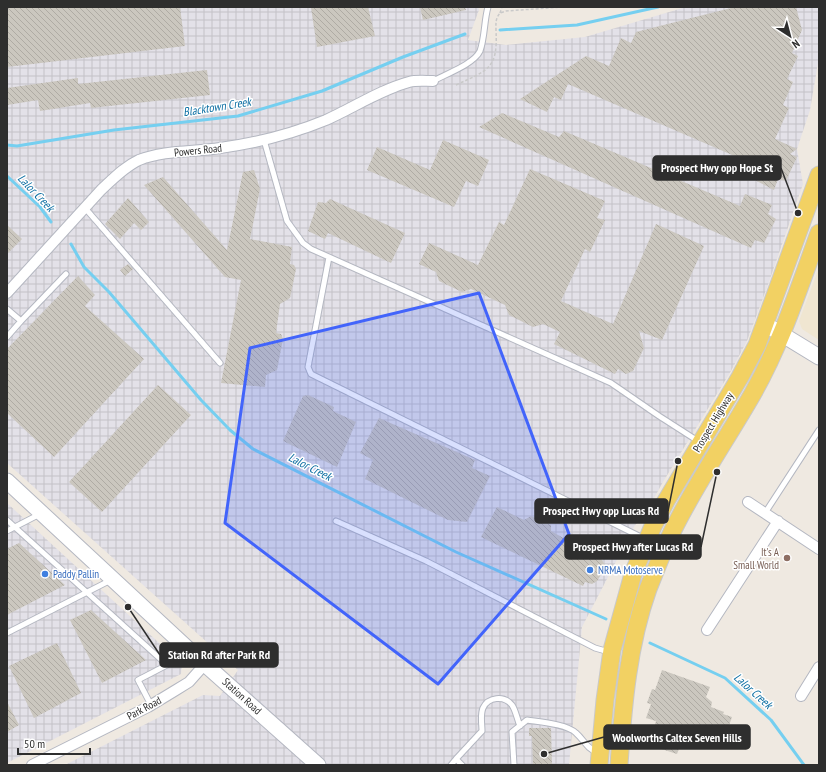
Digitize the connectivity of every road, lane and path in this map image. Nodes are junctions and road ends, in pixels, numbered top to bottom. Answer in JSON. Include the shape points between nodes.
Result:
{"nodes":[{"id":1,"x":488,"y":7,"type":"edge"},
{"id":2,"x":502,"y":7,"type":"edge"},
{"id":3,"x":562,"y":7,"type":"edge"},
{"id":4,"x":500,"y":13,"type":"junction"},
{"id":5,"x":433,"y":81,"type":"joint"},
{"id":6,"x":456,"y":85,"type":"dead end"},
{"id":7,"x":264,"y":140,"type":"junction"},
{"id":8,"x":819,"y":175,"type":"edge"},
{"id":9,"x":85,"y":208,"type":"junction"},
{"id":10,"x":819,"y":233,"type":"edge"},
{"id":11,"x":329,"y":256,"type":"junction"},
{"id":12,"x":66,"y":274,"type":"dead end"},
{"id":13,"x":7,"y":293,"type":"edge"},
{"id":14,"x":7,"y":309,"type":"edge"},
{"id":15,"x":21,"y":321,"type":"junction"},
{"id":16,"x":765,"y":324,"type":"junction"},
{"id":17,"x":782,"y":334,"type":"junction"},
{"id":18,"x":7,"y":337,"type":"edge"},
{"id":19,"x":819,"y":357,"type":"edge"},
{"id":20,"x":220,"y":363,"type":"dead end"},
{"id":21,"x":819,"y":430,"type":"edge"},
{"id":22,"x":701,"y":442,"type":"junction"},
{"id":23,"x":7,"y":481,"type":"edge"},
{"id":24,"x":748,"y":502,"type":"dead end"},
{"id":25,"x":42,"y":513,"type":"junction"},
{"id":26,"x":765,"y":513,"type":"junction"},
{"id":27,"x":7,"y":520,"type":"edge"},
{"id":28,"x":336,"y":521,"type":"dead end"},
{"id":29,"x":778,"y":521,"type":"junction"},
{"id":30,"x":15,"y":527,"type":"junction"},
{"id":31,"x":7,"y":531,"type":"edge"},
{"id":32,"x":647,"y":540,"type":"junction"},
{"id":33,"x":819,"y":549,"type":"edge"},
{"id":34,"x":114,"y":579,"type":"junction"},
{"id":35,"x":88,"y":592,"type":"junction"},
{"id":36,"x":707,"y":630,"type":"dead end"},
{"id":37,"x":7,"y":633,"type":"edge"},
{"id":38,"x":612,"y":653,"type":"junction"},
{"id":39,"x":205,"y":664,"type":"junction"},
{"id":40,"x":819,"y":667,"type":"edge"},
{"id":41,"x":801,"y":696,"type":"dead end"},
{"id":42,"x":151,"y":704,"type":"junction"},
{"id":43,"x":520,"y":726,"type":"junction"},
{"id":44,"x":456,"y":759,"type":"junction"},
{"id":45,"x":600,"y":759,"type":"edge"},
{"id":46,"x":32,"y":765,"type":"edge"},
{"id":47,"x":318,"y":765,"type":"edge"},
{"id":48,"x":451,"y":765,"type":"edge"},
{"id":49,"x":462,"y":765,"type":"edge"},
{"id":50,"x":514,"y":765,"type":"edge"},
{"id":51,"x":619,"y":765,"type":"edge"}],
"edges":[{"from":1,"to":5,"type":"lane","via":[[480,51],[476,58]]},
{"from":2,"to":4,"type":"path"},
{"from":3,"to":4,"type":"path"},
{"from":4,"to":6,"type":"path","via":[[496,19],[497,48],[490,66],[482,73]]},
{"from":5,"to":7,"type":"street","name":"Powers Road","via":[[410,82],[326,120]]},
{"from":7,"to":9,"type":"street","name":"Powers Road","via":[[165,154],[138,161],[118,174]]},
{"from":7,"to":11,"type":"lane","via":[[287,221],[303,243]]},
{"from":8,"to":16,"type":"main road","name":"Prospect Highway"},
{"from":9,"to":13,"type":"street","name":"Powers Road"},
{"from":9,"to":20,"type":"lane"},
{"from":10,"to":17,"type":"main road","name":"Prospect Highway"},
{"from":11,"to":22,"type":"lane","via":[[611,383]]},
{"from":11,"to":32,"type":"lane","via":[[308,367],[311,374]]},
{"from":12,"to":15,"type":"lane"},
{"from":14,"to":15,"type":"lane"},
{"from":15,"to":18,"type":"lane"},
{"from":16,"to":17,"type":"main road"},
{"from":16,"to":22,"type":"main road","name":"Prospect Highway","via":[[740,377]]},
{"from":17,"to":19,"type":"main road"},
{"from":17,"to":51,"type":"main road","name":"Prospect Highway","via":[[752,395],[673,529],[648,591],[631,657]]},
{"from":21,"to":26,"type":"lane"},
{"from":22,"to":32,"type":"main road","name":"Prospect Highway"},
{"from":23,"to":25,"type":"main road","name":"Station Road"},
{"from":24,"to":26,"type":"street"},
{"from":25,"to":30,"type":"lane"},
{"from":25,"to":34,"type":"main road","name":"Station Road"},
{"from":26,"to":29,"type":"street"},
{"from":27,"to":30,"type":"lane"},
{"from":28,"to":38,"type":"lane","via":[[426,562],[595,648]]},
{"from":29,"to":33,"type":"street"},
{"from":29,"to":36,"type":"street"},
{"from":30,"to":31,"type":"lane"},
{"from":30,"to":35,"type":"lane"},
{"from":32,"to":38,"type":"main road","name":"Prospect Highway","via":[[633,574]]},
{"from":34,"to":35,"type":"lane"},
{"from":34,"to":39,"type":"main road","name":"Station Road"},
{"from":35,"to":37,"type":"lane"},
{"from":35,"to":42,"type":"lane","via":[[167,665],[138,680]]},
{"from":38,"to":45,"type":"main road","name":"Prospect Highway"},
{"from":39,"to":42,"type":"street","name":"Park Road","via":[[189,682]]},
{"from":39,"to":47,"type":"main road","name":"Station Road"},
{"from":40,"to":41,"type":"street"},
{"from":42,"to":46,"type":"street","name":"Park Road"},
{"from":43,"to":44,"type":"lane","via":[[509,702],[501,698],[492,699],[481,712],[482,730]]},
{"from":43,"to":45,"type":"lane","via":[[527,720],[556,724],[576,732]]},
{"from":43,"to":50,"type":"lane","via":[[512,732]]},
{"from":44,"to":48,"type":"lane"},
{"from":44,"to":49,"type":"lane"}]}
